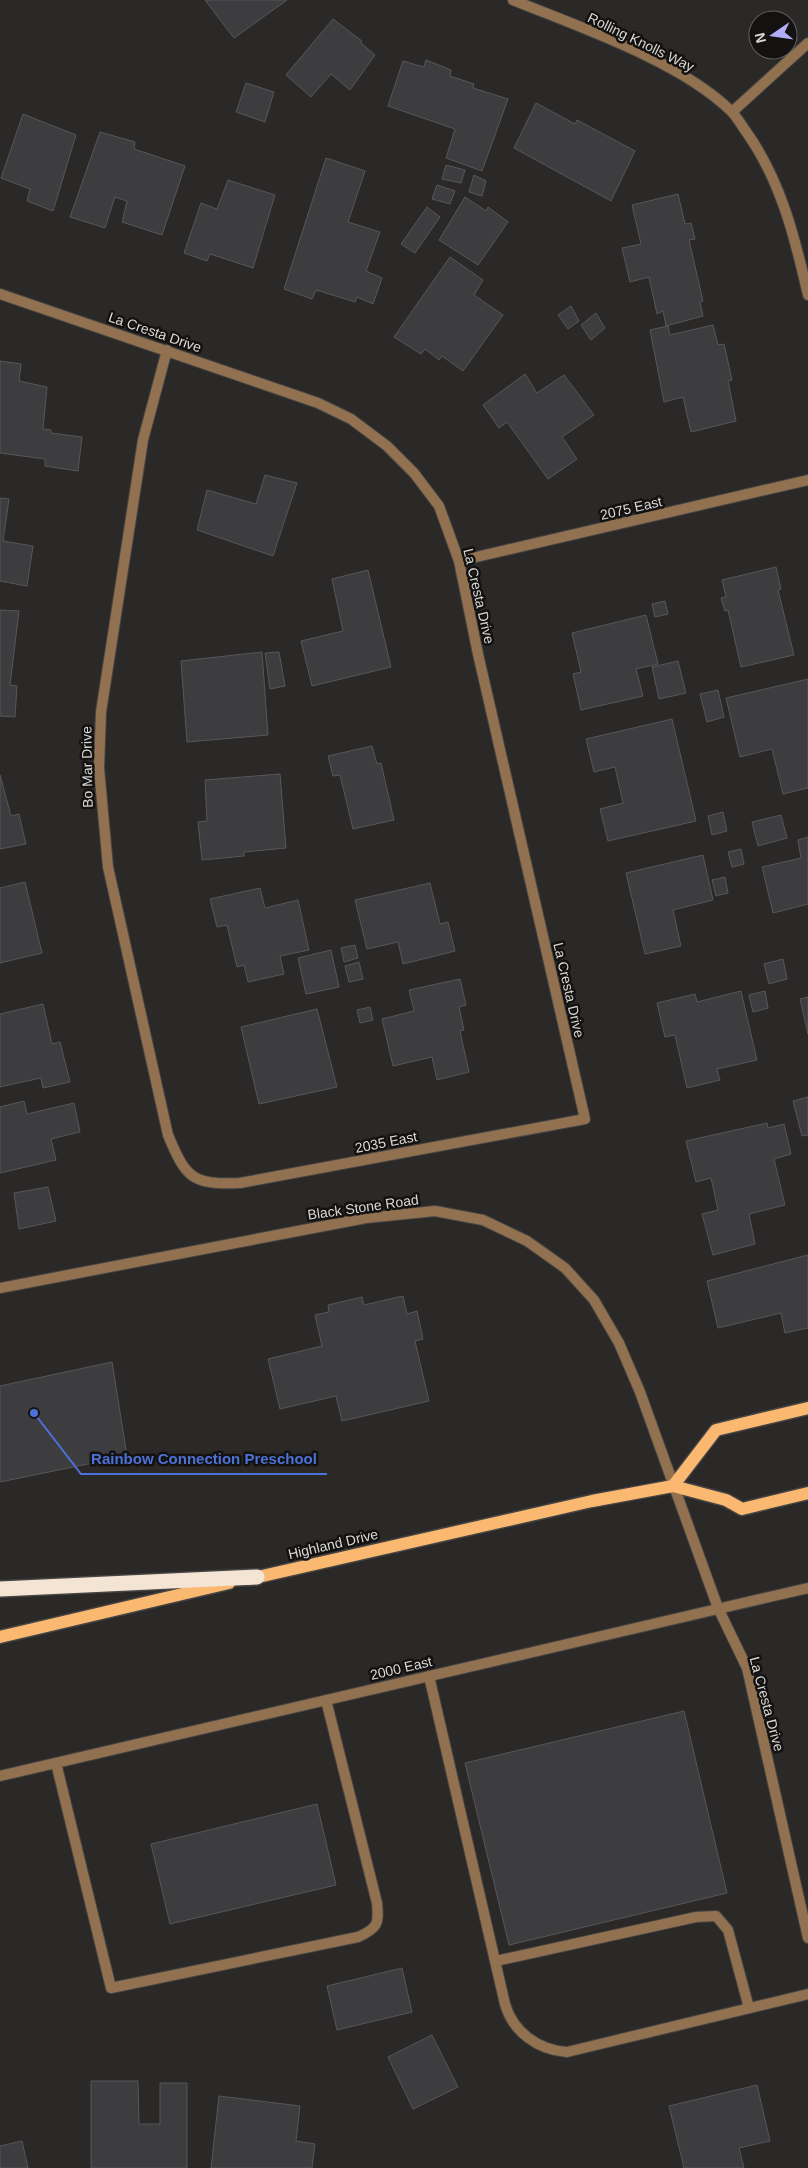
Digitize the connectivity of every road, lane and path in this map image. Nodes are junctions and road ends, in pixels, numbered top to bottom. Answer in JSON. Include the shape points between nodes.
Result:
{"nodes":[{"id":1,"x":513,"y":0,"type":"edge"},
{"id":2,"x":808,"y":43,"type":"edge"},
{"id":3,"x":732,"y":112,"type":"junction"},
{"id":4,"x":0,"y":294,"type":"edge"},
{"id":5,"x":808,"y":295,"type":"edge"},
{"id":6,"x":167,"y":350,"type":"junction"},
{"id":7,"x":808,"y":480,"type":"edge"},
{"id":8,"x":459,"y":561,"type":"junction"},
{"id":9,"x":585,"y":1119,"type":"joint"},
{"id":10,"x":192,"y":1176,"type":"joint"},
{"id":11,"x":0,"y":1288,"type":"edge"},
{"id":12,"x":808,"y":1408,"type":"edge"},
{"id":13,"x":673,"y":1486,"type":"junction"},
{"id":14,"x":808,"y":1493,"type":"edge"},
{"id":15,"x":257,"y":1577,"type":"junction"},
{"id":16,"x":808,"y":1588,"type":"edge"},
{"id":17,"x":0,"y":1589,"type":"edge"},
{"id":18,"x":718,"y":1608,"type":"junction"},
{"id":19,"x":0,"y":1637,"type":"edge"},
{"id":20,"x":429,"y":1676,"type":"junction"},
{"id":21,"x":326,"y":1700,"type":"junction"},
{"id":22,"x":56,"y":1763,"type":"junction"},
{"id":23,"x":0,"y":1776,"type":"edge"},
{"id":24,"x":808,"y":1938,"type":"edge"},
{"id":25,"x":496,"y":1962,"type":"junction"},
{"id":26,"x":808,"y":1994,"type":"edge"},
{"id":27,"x":749,"y":2008,"type":"junction"}],
"edges":[{"from":1,"to":3,"type":"street","name":"Rolling Knolls Way","via":[[623,45],[697,84]]},
{"from":2,"to":3,"type":"street"},
{"from":3,"to":5,"type":"street","name":"Rolling Knolls Way","via":[[761,152],[782,197]]},
{"from":4,"to":6,"type":"street","name":"La Cresta Drive"},
{"from":6,"to":8,"type":"street","name":"La Cresta Drive","via":[[318,403],[351,419],[387,446],[414,473],[439,506]]},
{"from":6,"to":10,"type":"street","name":"Bo Mar Drive","via":[[142,450],[101,712],[99,768],[108,867],[168,1136],[178,1159]]},
{"from":7,"to":8,"type":"street","name":"2075 East"},
{"from":8,"to":9,"type":"street","name":"La Cresta Drive"},
{"from":9,"to":10,"type":"street","name":"2035 East","via":[[240,1183],[212,1184]]},
{"from":11,"to":13,"type":"street","name":"Black Stone Road","via":[[366,1218],[435,1211],[483,1220],[527,1241],[566,1268],[594,1300],[619,1343],[637,1384]]},
{"from":12,"to":13,"type":"main road","via":[[716,1430]]},
{"from":13,"to":14,"type":"main road","name":"Highland Drive","via":[[726,1500],[742,1509]]},
{"from":13,"to":15,"type":"main road","name":"Highland Drive","via":[[592,1501]]},
{"from":13,"to":18,"type":"street","name":"La Cresta Drive"},
{"from":15,"to":17,"type":"highway"},
{"from":15,"to":19,"type":"main road","name":"Highland Drive"},
{"from":16,"to":18,"type":"street","name":"2000 East"},
{"from":18,"to":20,"type":"street","name":"2000 East"},
{"from":18,"to":24,"type":"street","name":"La Cresta Drive","via":[[747,1668]]},
{"from":20,"to":21,"type":"street","name":"2000 East"},
{"from":20,"to":25,"type":"street"},
{"from":21,"to":22,"type":"street","name":"2000 East"},
{"from":21,"to":22,"type":"street","via":[[379,1920],[373,1931],[329,1944],[111,1988]]},
{"from":22,"to":23,"type":"street","name":"2000 East"},
{"from":25,"to":27,"type":"street","via":[[509,2015],[527,2037],[556,2051],[567,2052]]},
{"from":25,"to":27,"type":"street","via":[[716,1916],[728,1930]]},
{"from":26,"to":27,"type":"street"}]}
